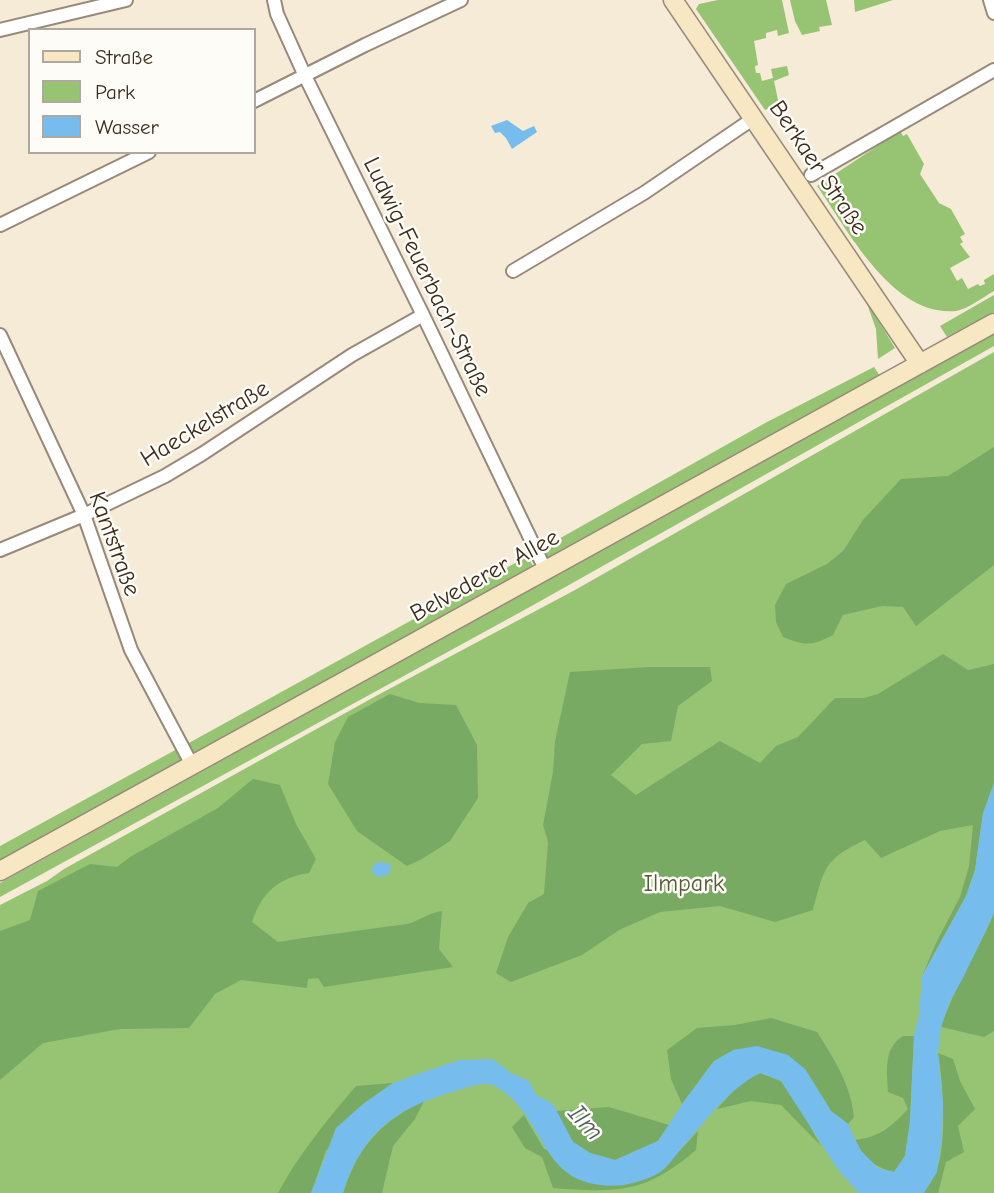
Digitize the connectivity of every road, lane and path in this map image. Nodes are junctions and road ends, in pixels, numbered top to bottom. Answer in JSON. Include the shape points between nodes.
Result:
{"nodes":[{"id":1,"x":126,"y":0,"type":"edge"},
{"id":2,"x":274,"y":0,"type":"edge"},
{"id":3,"x":461,"y":0,"type":"edge"},
{"id":4,"x":674,"y":0,"type":"edge"},
{"id":5,"x":990,"y":0,"type":"edge"},
{"id":6,"x":994,"y":13,"type":"edge"},
{"id":7,"x":0,"y":30,"type":"edge"},
{"id":8,"x":994,"y":70,"type":"edge"},
{"id":9,"x":305,"y":76,"type":"junction"},
{"id":10,"x":256,"y":100,"type":"edge"},
{"id":11,"x":754,"y":118,"type":"junction"},
{"id":12,"x":145,"y":154,"type":"edge"},
{"id":13,"x":811,"y":175,"type":"dead end"},
{"id":14,"x":0,"y":225,"type":"edge"},
{"id":15,"x":513,"y":271,"type":"dead end"},
{"id":16,"x":423,"y":315,"type":"junction"},
{"id":17,"x":994,"y":323,"type":"edge"},
{"id":18,"x":0,"y":335,"type":"edge"},
{"id":19,"x":920,"y":364,"type":"junction"},
{"id":20,"x":84,"y":515,"type":"junction"},
{"id":21,"x":0,"y":550,"type":"edge"},
{"id":22,"x":546,"y":571,"type":"junction"},
{"id":23,"x":192,"y":765,"type":"junction"},
{"id":24,"x":0,"y":871,"type":"edge"}],
"edges":[{"from":1,"to":7,"type":"street"},
{"from":2,"to":9,"type":"street","name":"Ludwig-Feuerbach-Straße"},
{"from":3,"to":9,"type":"street"},
{"from":4,"to":11,"type":"street","name":"Berkaer Straße"},
{"from":5,"to":6,"type":"street"},
{"from":8,"to":13,"type":"street"},
{"from":9,"to":10,"type":"street"},
{"from":9,"to":16,"type":"street","name":"Ludwig-Feuerbach-Straße"},
{"from":11,"to":15,"type":"street","via":[[644,193]]},
{"from":11,"to":19,"type":"street","name":"Berkaer Straße"},
{"from":12,"to":14,"type":"street"},
{"from":16,"to":20,"type":"street","name":"Haeckelstraße","via":[[352,355],[165,476]]},
{"from":16,"to":22,"type":"street","name":"Ludwig-Feuerbach-Straße"},
{"from":17,"to":19,"type":"street","name":"Belvederer Allee"},
{"from":18,"to":20,"type":"street","name":"Kantstraße"},
{"from":19,"to":22,"type":"street","name":"Belvederer Allee"},
{"from":20,"to":21,"type":"street","name":"Haeckelstraße"},
{"from":20,"to":23,"type":"street","name":"Kantstraße","via":[[131,650]]},
{"from":22,"to":23,"type":"street","name":"Belvederer Allee"},
{"from":23,"to":24,"type":"street","name":"Belvederer Allee"}]}
